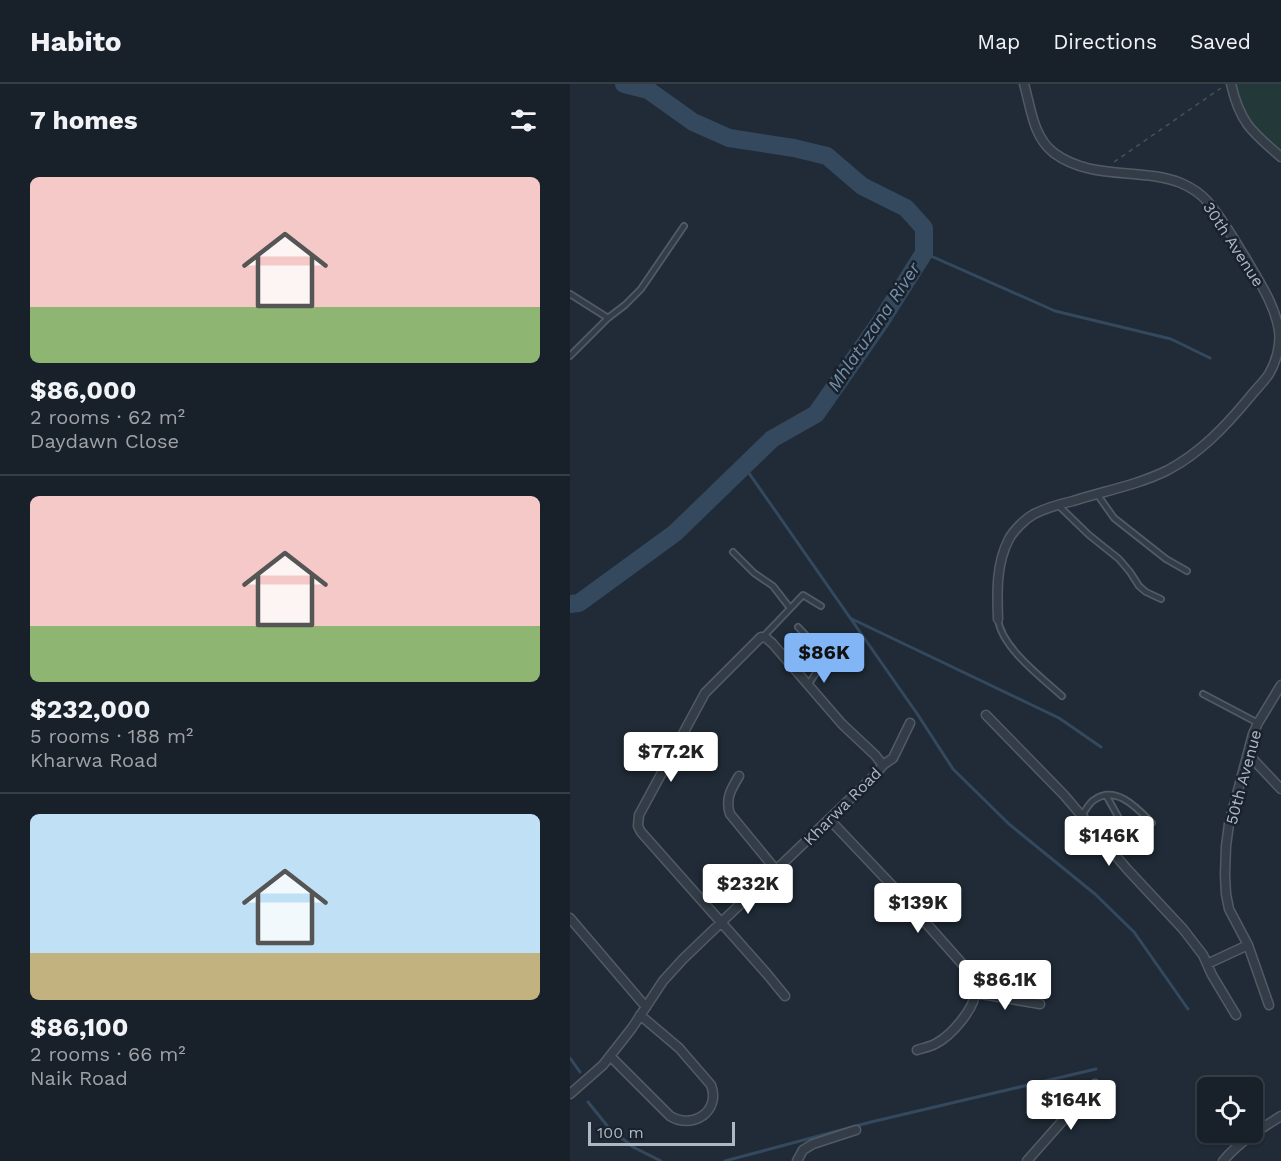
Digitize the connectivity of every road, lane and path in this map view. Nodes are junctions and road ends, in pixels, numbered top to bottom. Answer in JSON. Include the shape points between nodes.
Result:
{"nodes":[{"id":1,"x":1024,"y":84,"type":"edge"},
{"id":2,"x":1231,"y":84,"type":"edge"},
{"id":3,"x":1281,"y":157,"type":"edge"},
{"id":4,"x":1106,"y":172,"type":"junction"},
{"id":5,"x":684,"y":226,"type":"dead end"},
{"id":6,"x":570,"y":294,"type":"edge"},
{"id":7,"x":608,"y":318,"type":"junction"},
{"id":8,"x":570,"y":356,"type":"edge"},
{"id":9,"x":1096,"y":494,"type":"junction"},
{"id":10,"x":1058,"y":505,"type":"junction"},
{"id":11,"x":733,"y":552,"type":"dead end"},
{"id":12,"x":1187,"y":571,"type":"dead end"},
{"id":13,"x":1161,"y":599,"type":"dead end"},
{"id":14,"x":821,"y":606,"type":"dead end"},
{"id":15,"x":790,"y":608,"type":"junction"},
{"id":16,"x":998,"y":620,"type":"joint"},
{"id":17,"x":798,"y":627,"type":"dead end"},
{"id":18,"x":760,"y":639,"type":"junction"},
{"id":19,"x":808,"y":685,"type":"junction"},
{"id":20,"x":1281,"y":685,"type":"edge"},
{"id":21,"x":1203,"y":694,"type":"dead end"},
{"id":22,"x":1062,"y":696,"type":"dead end"},
{"id":23,"x":986,"y":715,"type":"dead end"},
{"id":24,"x":910,"y":723,"type":"dead end"},
{"id":25,"x":1258,"y":723,"type":"junction"},
{"id":26,"x":1248,"y":754,"type":"junction"},
{"id":27,"x":883,"y":765,"type":"junction"},
{"id":28,"x":739,"y":776,"type":"dead end"},
{"id":29,"x":1281,"y":789,"type":"edge"},
{"id":30,"x":1106,"y":795,"type":"junction"},
{"id":31,"x":1082,"y":815,"type":"junction"},
{"id":32,"x":830,"y":819,"type":"junction"},
{"id":33,"x":1120,"y":820,"type":"dead end"},
{"id":34,"x":1152,"y":823,"type":"dead end"},
{"id":35,"x":776,"y":870,"type":"junction"},
{"id":36,"x":570,"y":918,"type":"edge"},
{"id":37,"x":720,"y":922,"type":"junction"},
{"id":38,"x":1248,"y":945,"type":"junction"},
{"id":39,"x":1208,"y":964,"type":"junction"},
{"id":40,"x":975,"y":993,"type":"junction"},
{"id":41,"x":785,"y":996,"type":"dead end"},
{"id":42,"x":1040,"y":1004,"type":"dead end"},
{"id":43,"x":1269,"y":1005,"type":"dead end"},
{"id":44,"x":646,"y":1007,"type":"junction"},
{"id":45,"x":640,"y":1015,"type":"junction"},
{"id":46,"x":1236,"y":1015,"type":"dead end"},
{"id":47,"x":917,"y":1050,"type":"dead end"},
{"id":48,"x":610,"y":1056,"type":"junction"},
{"id":49,"x":1095,"y":1084,"type":"dead end"},
{"id":50,"x":570,"y":1094,"type":"edge"},
{"id":51,"x":1281,"y":1116,"type":"edge"},
{"id":52,"x":856,"y":1130,"type":"dead end"},
{"id":53,"x":797,"y":1161,"type":"edge"},
{"id":54,"x":1028,"y":1161,"type":"edge"},
{"id":55,"x":1223,"y":1161,"type":"edge"}],
"edges":[{"from":1,"to":4,"type":"street","name":"30th Avenue","via":[[1037,131],[1047,146],[1068,162]]},
{"from":2,"to":3,"type":"street","via":[[1250,130]]},
{"from":2,"to":4,"type":"path","via":[[1218,89],[1112,163]]},
{"from":4,"to":9,"type":"street","name":"30th Avenue","via":[[1161,177],[1193,189],[1206,199],[1266,293],[1280,333],[1278,351],[1268,374],[1218,434],[1166,471]]},
{"from":5,"to":7,"type":"lane","via":[[641,289]]},
{"from":6,"to":7,"type":"lane"},
{"from":7,"to":8,"type":"lane"},
{"from":9,"to":10,"type":"street","name":"30th Avenue"},
{"from":9,"to":12,"type":"lane","via":[[1114,518]]},
{"from":10,"to":13,"type":"lane","via":[[1119,560],[1139,586]]},
{"from":10,"to":16,"type":"street","name":"30th Avenue","via":[[1033,514],[1009,539],[998,577]]},
{"from":11,"to":15,"type":"lane","via":[[773,586]]},
{"from":14,"to":15,"type":"lane","via":[[803,595]]},
{"from":15,"to":18,"type":"lane"},
{"from":16,"to":22,"type":"lane","via":[[1014,651]]},
{"from":17,"to":19,"type":"lane","via":[[825,657]]},
{"from":18,"to":19,"type":"street","via":[[768,639]]},
{"from":18,"to":37,"type":"street","via":[[705,693],[637,821],[641,832]]},
{"from":19,"to":27,"type":"street"},
{"from":20,"to":25,"type":"street","name":"50th Avenue"},
{"from":21,"to":25,"type":"lane"},
{"from":23,"to":31,"type":"street"},
{"from":24,"to":27,"type":"street","name":"Kharwa Road","via":[[893,758]]},
{"from":25,"to":26,"type":"street","name":"50th Avenue"},
{"from":26,"to":29,"type":"street"},
{"from":26,"to":38,"type":"street","name":"50th Avenue","via":[[1229,824],[1225,875],[1229,909]]},
{"from":27,"to":32,"type":"street","name":"Kharwa Road"},
{"from":28,"to":35,"type":"street","via":[[729,793],[730,814]]},
{"from":30,"to":31,"type":"lane","via":[[1093,800]]},
{"from":30,"to":33,"type":"lane"},
{"from":30,"to":34,"type":"lane","via":[[1134,804]]},
{"from":31,"to":39,"type":"street","via":[[1183,929]]},
{"from":32,"to":35,"type":"street","name":"Kharwa Road"},
{"from":32,"to":40,"type":"street","via":[[964,967]]},
{"from":35,"to":37,"type":"street","name":"Kharwa Road"},
{"from":36,"to":44,"type":"street"},
{"from":37,"to":41,"type":"street"},
{"from":37,"to":44,"type":"street","name":"Kharwa Road","via":[[663,981]]},
{"from":38,"to":39,"type":"street"},
{"from":38,"to":43,"type":"street","name":"50th Avenue"},
{"from":39,"to":46,"type":"street"},
{"from":40,"to":42,"type":"street"},
{"from":40,"to":47,"type":"street","via":[[962,1020],[950,1032]]},
{"from":44,"to":45,"type":"street","name":"Kharwa Road"},
{"from":45,"to":48,"type":"street","name":"Kharwa Road"},
{"from":45,"to":48,"type":"street","via":[[678,1048],[711,1085],[711,1107],[697,1119],[675,1119]]},
{"from":48,"to":50,"type":"street","name":"Kharwa Road"},
{"from":49,"to":54,"type":"street"},
{"from":51,"to":55,"type":"street"},
{"from":52,"to":53,"type":"street","via":[[813,1144],[803,1150]]}]}
